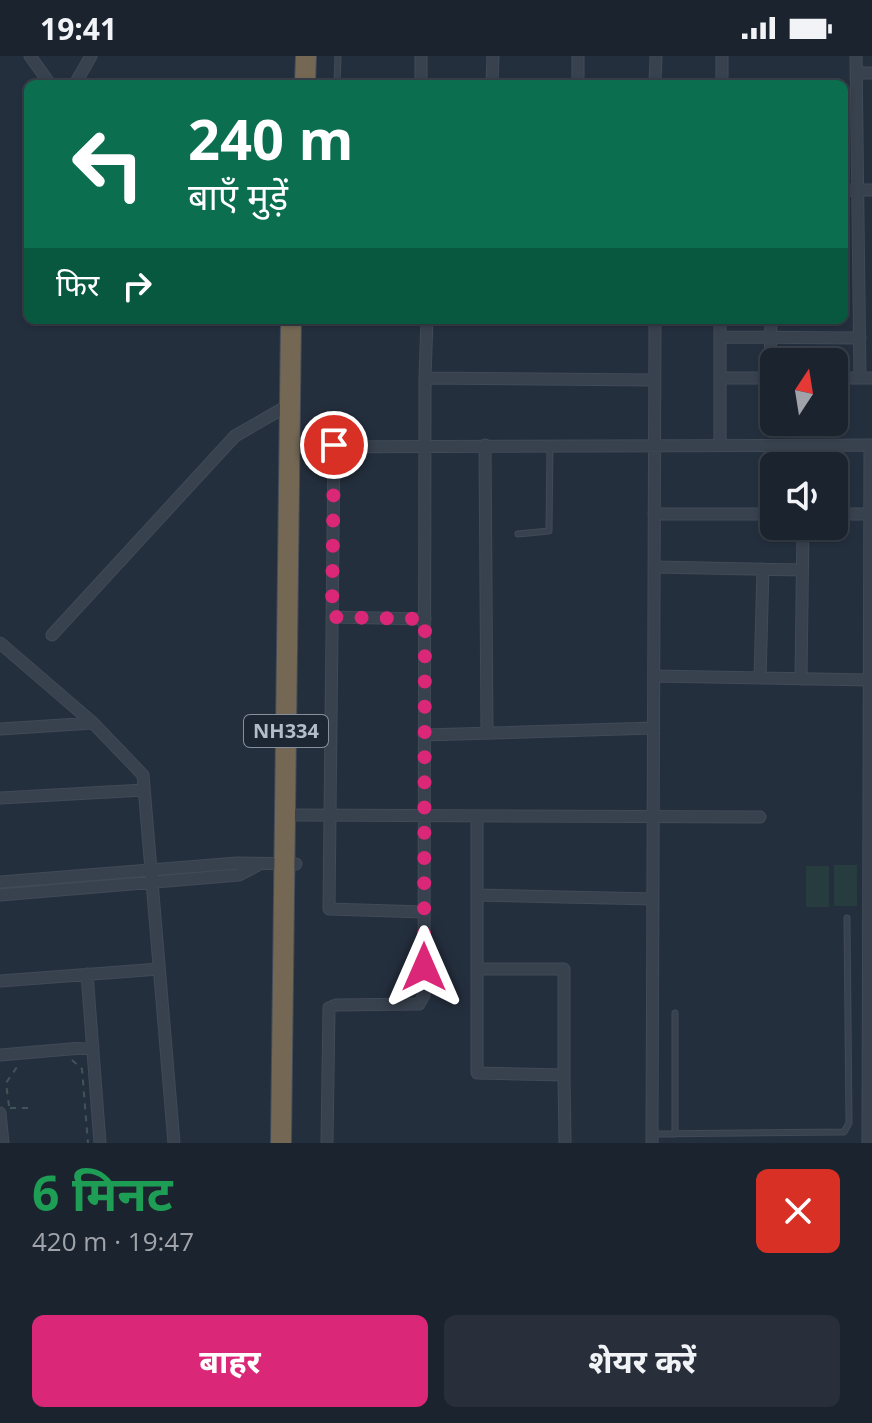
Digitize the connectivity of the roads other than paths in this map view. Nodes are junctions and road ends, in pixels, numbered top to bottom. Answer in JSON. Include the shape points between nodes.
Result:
{"nodes":[{"id":1,"x":30,"y":56,"type":"edge"},
{"id":2,"x":91,"y":56,"type":"edge"},
{"id":3,"x":295,"y":56,"type":"edge"},
{"id":4,"x":306,"y":56,"type":"edge"},
{"id":5,"x":338,"y":56,"type":"edge"},
{"id":6,"x":421,"y":56,"type":"edge"},
{"id":7,"x":493,"y":56,"type":"edge"},
{"id":8,"x":578,"y":56,"type":"edge"},
{"id":9,"x":656,"y":56,"type":"edge"},
{"id":10,"x":722,"y":56,"type":"edge"},
{"id":11,"x":856,"y":56,"type":"edge"},
{"id":12,"x":856,"y":73,"type":"junction"},
{"id":13,"x":872,"y":73,"type":"edge"},
{"id":14,"x":47,"y":80,"type":"edge"},
{"id":15,"x":77,"y":80,"type":"edge"},
{"id":16,"x":294,"y":80,"type":"edge"},
{"id":17,"x":305,"y":80,"type":"edge"},
{"id":18,"x":337,"y":80,"type":"edge"},
{"id":19,"x":421,"y":80,"type":"edge"},
{"id":20,"x":492,"y":80,"type":"edge"},
{"id":21,"x":578,"y":80,"type":"edge"},
{"id":22,"x":655,"y":80,"type":"edge"},
{"id":23,"x":722,"y":80,"type":"edge"},
{"id":24,"x":850,"y":93,"type":"edge"},
{"id":25,"x":848,"y":137,"type":"edge"},
{"id":26,"x":857,"y":137,"type":"junction"},
{"id":27,"x":848,"y":190,"type":"edge"},
{"id":28,"x":858,"y":190,"type":"junction"},
{"id":29,"x":872,"y":190,"type":"edge"},
{"id":30,"x":872,"y":233,"type":"edge"},
{"id":31,"x":858,"y":237,"type":"junction"},
{"id":32,"x":848,"y":241,"type":"edge"},
{"id":33,"x":848,"y":280,"type":"edge"},
{"id":34,"x":859,"y":280,"type":"junction"},
{"id":35,"x":291,"y":324,"type":"edge"},
{"id":36,"x":302,"y":324,"type":"edge"},
{"id":37,"x":427,"y":324,"type":"edge"},
{"id":38,"x":655,"y":324,"type":"edge"},
{"id":39,"x":720,"y":324,"type":"edge"},
{"id":40,"x":771,"y":324,"type":"edge"},
{"id":41,"x":771,"y":336,"type":"junction"},
{"id":42,"x":720,"y":337,"type":"junction"},
{"id":43,"x":860,"y":338,"type":"junction"},
{"id":44,"x":771,"y":348,"type":"edge"},
{"id":45,"x":425,"y":378,"type":"junction"},
{"id":46,"x":720,"y":378,"type":"junction"},
{"id":47,"x":760,"y":378,"type":"edge"},
{"id":48,"x":866,"y":378,"type":"edge"},
{"id":49,"x":655,"y":380,"type":"junction"},
{"id":50,"x":289,"y":405,"type":"junction"},
{"id":51,"x":334,"y":445,"type":"junction"},
{"id":52,"x":425,"y":445,"type":"junction"},
{"id":53,"x":485,"y":445,"type":"junction"},
{"id":54,"x":550,"y":445,"type":"junction"},
{"id":55,"x":655,"y":445,"type":"junction"},
{"id":56,"x":720,"y":445,"type":"junction"},
{"id":57,"x":871,"y":445,"type":"edge"},
{"id":58,"x":299,"y":447,"type":"junction"},
{"id":59,"x":654,"y":514,"type":"junction"},
{"id":60,"x":760,"y":514,"type":"edge"},
{"id":61,"x":848,"y":514,"type":"edge"},
{"id":62,"x":870,"y":514,"type":"junction"},
{"id":63,"x":518,"y":534,"type":"dead end"},
{"id":64,"x":803,"y":540,"type":"edge"},
{"id":65,"x":654,"y":567,"type":"junction"},
{"id":66,"x":763,"y":569,"type":"junction"},
{"id":67,"x":802,"y":570,"type":"junction"},
{"id":68,"x":332,"y":617,"type":"junction"},
{"id":69,"x":425,"y":619,"type":"junction"},
{"id":70,"x":52,"y":635,"type":"dead end"},
{"id":71,"x":871,"y":635,"type":"edge"},
{"id":72,"x":0,"y":643,"type":"edge"},
{"id":73,"x":654,"y":676,"type":"junction"},
{"id":74,"x":760,"y":678,"type":"junction"},
{"id":75,"x":801,"y":679,"type":"junction"},
{"id":76,"x":869,"y":680,"type":"junction"},
{"id":77,"x":93,"y":723,"type":"junction"},
{"id":78,"x":654,"y":728,"type":"junction"},
{"id":79,"x":0,"y":729,"type":"edge"},
{"id":80,"x":487,"y":733,"type":"junction"},
{"id":81,"x":424,"y":735,"type":"junction"},
{"id":82,"x":144,"y":790,"type":"junction"},
{"id":83,"x":0,"y":798,"type":"edge"},
{"id":84,"x":296,"y":815,"type":"junction"},
{"id":85,"x":329,"y":815,"type":"junction"},
{"id":86,"x":424,"y":816,"type":"junction"},
{"id":87,"x":477,"y":816,"type":"junction"},
{"id":88,"x":653,"y":816,"type":"junction"},
{"id":89,"x":760,"y":817,"type":"dead end"},
{"id":90,"x":870,"y":826,"type":"edge"},
{"id":91,"x":290,"y":864,"type":"junction"},
{"id":92,"x":150,"y":877,"type":"junction"},
{"id":93,"x":0,"y":882,"type":"edge"},
{"id":94,"x":0,"y":895,"type":"edge"},
{"id":95,"x":477,"y":895,"type":"junction"},
{"id":96,"x":871,"y":895,"type":"edge"},
{"id":97,"x":653,"y":899,"type":"junction"},
{"id":98,"x":424,"y":912,"type":"junction"},
{"id":99,"x":847,"y":918,"type":"dead end"},
{"id":100,"x":871,"y":961,"type":"edge"},
{"id":101,"x":159,"y":969,"type":"junction"},
{"id":102,"x":477,"y":969,"type":"junction"},
{"id":103,"x":87,"y":974,"type":"junction"},
{"id":104,"x":0,"y":981,"type":"edge"},
{"id":105,"x":675,"y":1013,"type":"dead end"},
{"id":106,"x":93,"y":1047,"type":"junction"},
{"id":107,"x":0,"y":1055,"type":"edge"},
{"id":108,"x":564,"y":1075,"type":"junction"},
{"id":109,"x":6,"y":1114,"type":"edge"},
{"id":110,"x":675,"y":1134,"type":"junction"},
{"id":111,"x":652,"y":1138,"type":"edge"},
{"id":112,"x":3,"y":1143,"type":"edge"},
{"id":113,"x":100,"y":1143,"type":"edge"},
{"id":114,"x":174,"y":1143,"type":"edge"},
{"id":115,"x":281,"y":1143,"type":"edge"},
{"id":116,"x":292,"y":1143,"type":"edge"},
{"id":117,"x":327,"y":1143,"type":"edge"},
{"id":118,"x":565,"y":1143,"type":"edge"},
{"id":119,"x":868,"y":1143,"type":"edge"}],
"edges":[{"from":1,"to":14,"type":"street"},
{"from":2,"to":15,"type":"street"},
{"from":3,"to":16,"type":"highway"},
{"from":4,"to":17,"type":"highway"},
{"from":5,"to":18,"type":"lane"},
{"from":6,"to":19,"type":"street"},
{"from":7,"to":20,"type":"street"},
{"from":8,"to":21,"type":"street"},
{"from":9,"to":22,"type":"street"},
{"from":10,"to":23,"type":"street"},
{"from":11,"to":12,"type":"street"},
{"from":12,"to":13,"type":"street"},
{"from":12,"to":24,"type":"street"},
{"from":24,"to":26,"type":"street"},
{"from":25,"to":26,"type":"lane"},
{"from":26,"to":28,"type":"street"},
{"from":27,"to":28,"type":"street"},
{"from":28,"to":29,"type":"street"},
{"from":28,"to":31,"type":"street"},
{"from":30,"to":31,"type":"street"},
{"from":31,"to":32,"type":"street"},
{"from":31,"to":34,"type":"street"},
{"from":33,"to":34,"type":"street"},
{"from":34,"to":43,"type":"street"},
{"from":35,"to":50,"type":"highway","number":"NH334"},
{"from":36,"to":58,"type":"highway","number":"NH334"},
{"from":37,"to":45,"type":"street"},
{"from":38,"to":49,"type":"street"},
{"from":39,"to":42,"type":"street"},
{"from":40,"to":41,"type":"street"},
{"from":41,"to":42,"type":"street"},
{"from":41,"to":43,"type":"street"},
{"from":41,"to":44,"type":"street"},
{"from":42,"to":46,"type":"street"},
{"from":43,"to":48,"type":"street"},
{"from":45,"to":49,"type":"street"},
{"from":45,"to":52,"type":"street"},
{"from":46,"to":47,"type":"street"},
{"from":46,"to":56,"type":"street"},
{"from":49,"to":55,"type":"street"},
{"from":50,"to":70,"type":"street","via":[[235,436]]},
{"from":50,"to":91,"type":"highway","number":"NH334"},
{"from":51,"to":52,"type":"street"},
{"from":51,"to":58,"type":"street"},
{"from":51,"to":68,"type":"street"},
{"from":52,"to":53,"type":"street"},
{"from":52,"to":69,"type":"street"},
{"from":53,"to":54,"type":"street"},
{"from":53,"to":80,"type":"street"},
{"from":54,"to":55,"type":"street"},
{"from":54,"to":63,"type":"lane","via":[[549,531]]},
{"from":55,"to":56,"type":"street"},
{"from":55,"to":59,"type":"street"},
{"from":56,"to":57,"type":"street"},
{"from":57,"to":62,"type":"street"},
{"from":58,"to":84,"type":"highway","number":"NH334"},
{"from":59,"to":60,"type":"street"},
{"from":59,"to":65,"type":"street"},
{"from":61,"to":62,"type":"street"},
{"from":62,"to":71,"type":"street"},
{"from":64,"to":67,"type":"street"},
{"from":65,"to":66,"type":"street"},
{"from":65,"to":73,"type":"street"},
{"from":66,"to":67,"type":"street"},
{"from":66,"to":74,"type":"street"},
{"from":67,"to":75,"type":"street"},
{"from":68,"to":69,"type":"street"},
{"from":68,"to":85,"type":"street"},
{"from":69,"to":81,"type":"street"},
{"from":71,"to":76,"type":"street"},
{"from":72,"to":77,"type":"street"},
{"from":73,"to":74,"type":"street"},
{"from":73,"to":78,"type":"street"},
{"from":74,"to":75,"type":"street"},
{"from":75,"to":76,"type":"street"},
{"from":76,"to":90,"type":"street"},
{"from":77,"to":79,"type":"street"},
{"from":77,"to":82,"type":"street","via":[[139,768]]},
{"from":78,"to":80,"type":"street"},
{"from":78,"to":88,"type":"street"},
{"from":80,"to":81,"type":"street"},
{"from":81,"to":86,"type":"street"},
{"from":82,"to":83,"type":"street"},
{"from":82,"to":92,"type":"street"},
{"from":84,"to":85,"type":"street"},
{"from":84,"to":91,"type":"highway","number":"NH334"},
{"from":85,"to":86,"type":"street"},
{"from":85,"to":98,"type":"street","via":[[329,909]]},
{"from":86,"to":87,"type":"street"},
{"from":86,"to":98,"type":"street"},
{"from":87,"to":88,"type":"street"},
{"from":87,"to":95,"type":"street"},
{"from":88,"to":89,"type":"street"},
{"from":88,"to":97,"type":"street"},
{"from":90,"to":96,"type":"street"},
{"from":91,"to":92,"type":"street","via":[[237,863]]},
{"from":91,"to":115,"type":"highway","number":"NH334"},
{"from":91,"to":116,"type":"highway","number":"NH334"},
{"from":92,"to":93,"type":"street"},
{"from":92,"to":94,"type":"street"},
{"from":92,"to":101,"type":"street"},
{"from":95,"to":97,"type":"street"},
{"from":95,"to":102,"type":"street"},
{"from":96,"to":100,"type":"street"},
{"from":97,"to":111,"type":"street"},
{"from":98,"to":117,"type":"street","via":[[422,1002],[329,1008]]},
{"from":99,"to":110,"type":"lane","via":[[848,1128],[840,1134]]},
{"from":100,"to":119,"type":"street"},
{"from":101,"to":103,"type":"street"},
{"from":101,"to":114,"type":"street"},
{"from":102,"to":108,"type":"street","via":[[478,1074]]},
{"from":102,"to":108,"type":"street","via":[[564,969]]},
{"from":103,"to":104,"type":"street"},
{"from":103,"to":106,"type":"street"},
{"from":105,"to":110,"type":"lane"},
{"from":106,"to":107,"type":"street"},
{"from":106,"to":113,"type":"street"},
{"from":108,"to":118,"type":"street"},
{"from":109,"to":112,"type":"street"},
{"from":110,"to":111,"type":"lane"}]}
